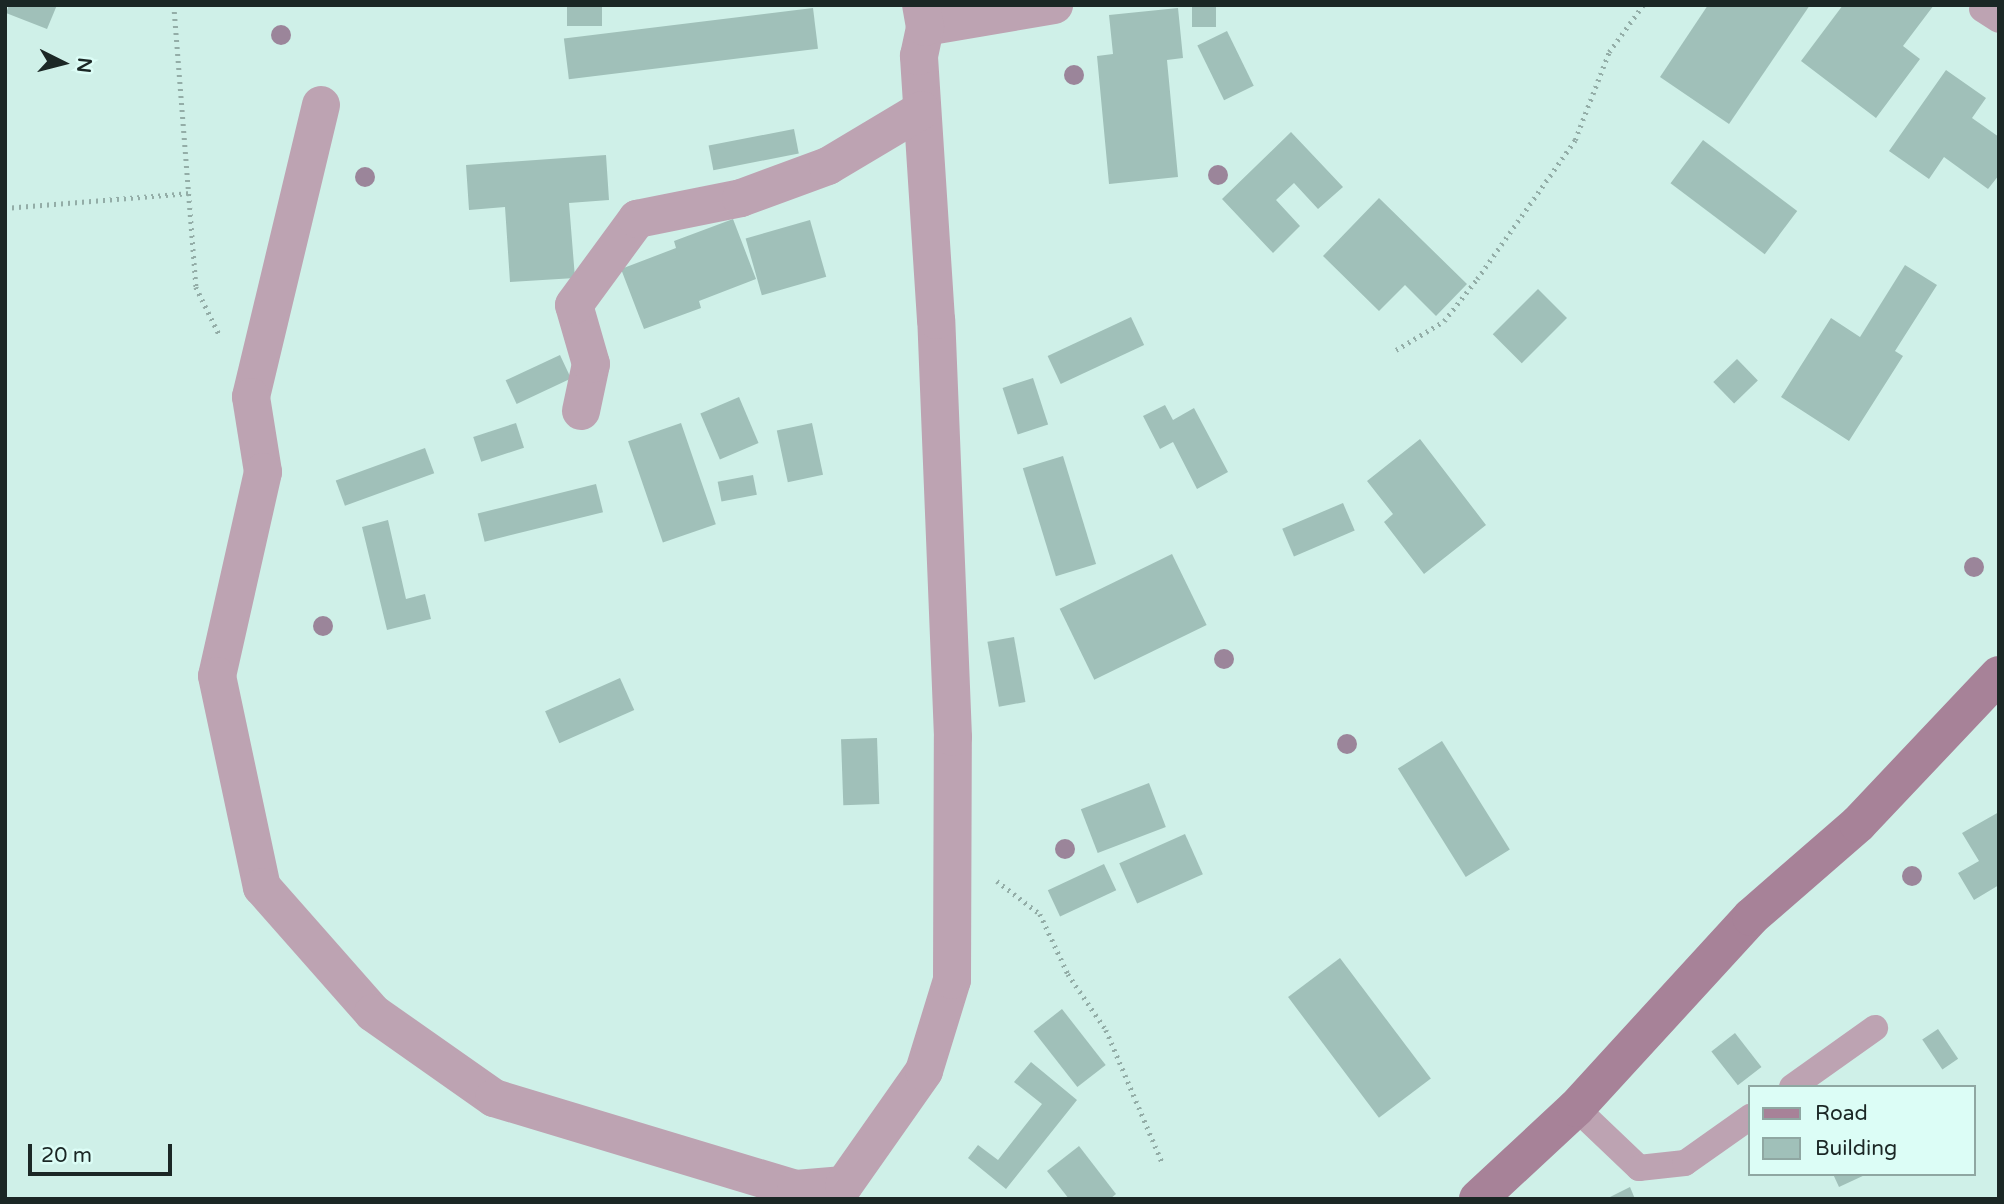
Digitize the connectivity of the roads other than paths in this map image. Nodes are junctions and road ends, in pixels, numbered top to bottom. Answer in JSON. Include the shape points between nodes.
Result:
{"nodes":[{"id":1,"x":1054,"y":5,"type":"edge"},
{"id":2,"x":923,"y":16,"type":"edge"},
{"id":3,"x":321,"y":105,"type":"dead end"},
{"id":4,"x":922,"y":110,"type":"junction"},
{"id":5,"x":581,"y":411,"type":"dead end"},
{"id":6,"x":1999,"y":675,"type":"edge"},
{"id":7,"x":1875,"y":1028,"type":"dead end"},
{"id":8,"x":1795,"y":1085,"type":"edge"},
{"id":9,"x":1576,"y":1108,"type":"junction"},
{"id":10,"x":1748,"y":1118,"type":"edge"},
{"id":11,"x":1478,"y":1199,"type":"edge"}],
"edges":[{"from":1,"to":2,"type":"street"},
{"from":2,"to":4,"type":"street","via":[[919,57]]},
{"from":3,"to":4,"type":"street","via":[[251,397],[263,472],[217,676],[262,887],[373,1013],[494,1098],[796,1189],[844,1185],[924,1071],[952,980],[953,737],[936,320]]},
{"from":4,"to":5,"type":"street","via":[[828,166],[741,198],[637,219],[574,305],[591,364]]},
{"from":6,"to":9,"type":"main road","via":[[1858,824],[1751,917]]},
{"from":7,"to":8,"type":"lane"},
{"from":9,"to":10,"type":"lane","via":[[1639,1168],[1685,1163]]},
{"from":9,"to":11,"type":"main road"}]}
